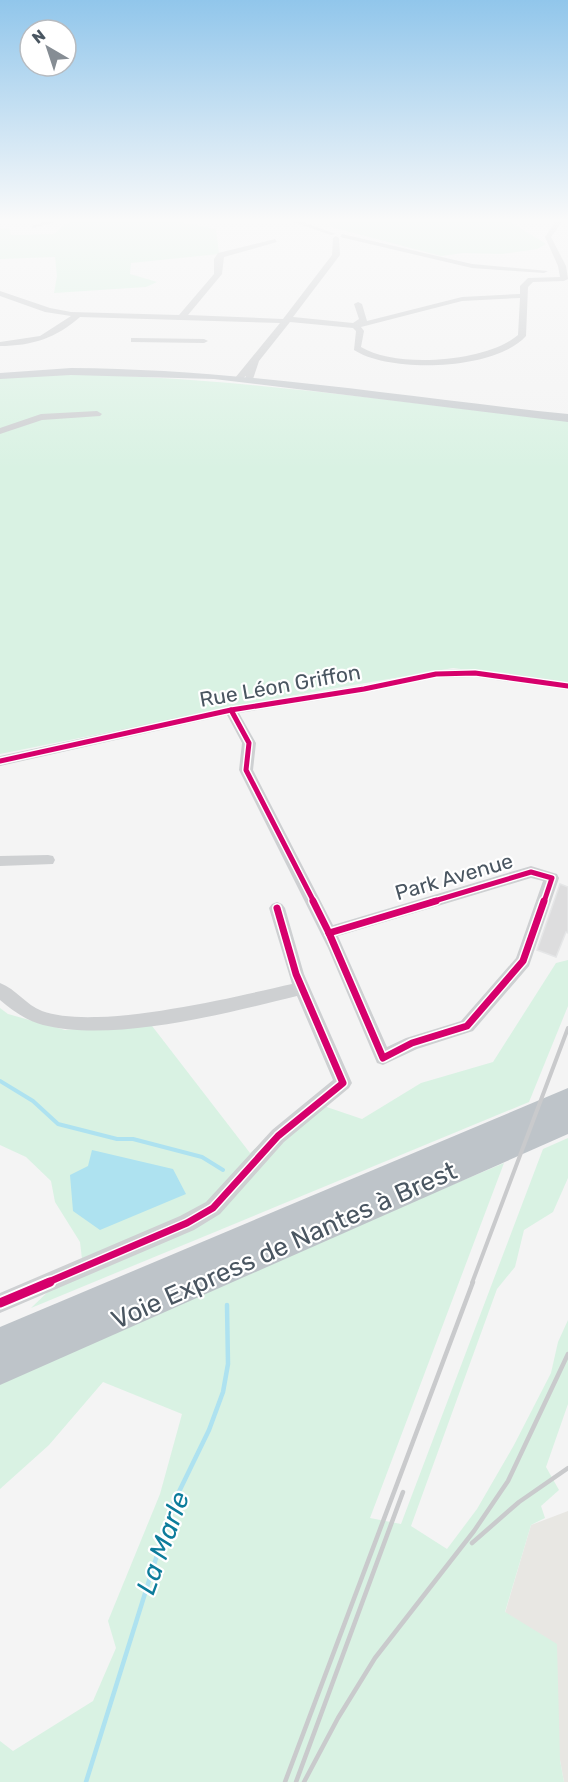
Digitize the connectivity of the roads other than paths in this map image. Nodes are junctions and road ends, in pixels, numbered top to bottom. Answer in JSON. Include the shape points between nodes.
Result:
{"nodes":[{"id":1,"x":27,"y":302,"type":"edge"},
{"id":2,"x":194,"y":302,"type":"edge"},
{"id":3,"x":300,"y":302,"type":"edge"},
{"id":4,"x":453,"y":302,"type":"edge"},
{"id":5,"x":523,"y":302,"type":"edge"},
{"id":6,"x":357,"y":304,"type":"dead end"},
{"id":7,"x":78,"y":314,"type":"junction"},
{"id":8,"x":287,"y":320,"type":"junction"},
{"id":9,"x":174,"y":326,"type":"junction"},
{"id":10,"x":355,"y":326,"type":"junction"},
{"id":11,"x":134,"y":340,"type":"dead end"},
{"id":12,"x":204,"y":341,"type":"dead end"},
{"id":13,"x":0,"y":344,"type":"edge"},
{"id":14,"x":0,"y":376,"type":"edge"},
{"id":15,"x":244,"y":378,"type":"junction"},
{"id":16,"x":97,"y":414,"type":"dead end"},
{"id":17,"x":568,"y":418,"type":"edge"},
{"id":18,"x":0,"y":431,"type":"edge"},
{"id":19,"x":568,"y":686,"type":"edge"},
{"id":20,"x":231,"y":710,"type":"junction"},
{"id":21,"x":0,"y":761,"type":"edge"},
{"id":22,"x":48,"y":860,"type":"dead end"},
{"id":23,"x":0,"y":861,"type":"edge"},
{"id":24,"x":277,"y":908,"type":"dead end"},
{"id":25,"x":328,"y":933,"type":"junction"},
{"id":26,"x":302,"y":988,"type":"junction"},
{"id":27,"x":0,"y":990,"type":"edge"},
{"id":28,"x":568,"y":1100,"type":"edge"},
{"id":29,"x":568,"y":1121,"type":"edge"},
{"id":30,"x":0,"y":1303,"type":"edge"},
{"id":31,"x":0,"y":1344,"type":"edge"},
{"id":32,"x":0,"y":1369,"type":"edge"}],
"edges":[{"from":1,"to":7,"type":"street"},
{"from":2,"to":9,"type":"street"},
{"from":3,"to":8,"type":"street"},
{"from":4,"to":10,"type":"street"},
{"from":5,"to":10,"type":"street","via":[[519,341],[487,355],[432,361],[367,356],[357,348],[360,331]]},
{"from":6,"to":10,"type":"street","via":[[363,321]]},
{"from":7,"to":9,"type":"street"},
{"from":7,"to":13,"type":"street","via":[[51,336]]},
{"from":8,"to":9,"type":"street"},
{"from":8,"to":10,"type":"street"},
{"from":8,"to":15,"type":"street"},
{"from":9,"to":11,"type":"street"},
{"from":9,"to":12,"type":"street"},
{"from":14,"to":15,"type":"main road","via":[[123,370]]},
{"from":15,"to":17,"type":"main road"},
{"from":16,"to":18,"type":"street","via":[[41,417]]},
{"from":19,"to":20,"type":"street","name":"Rue Léon Griffon","via":[[458,672]]},
{"from":20,"to":21,"type":"street","name":"Rue Léon Griffon"},
{"from":20,"to":25,"type":"street","via":[[249,743],[246,770]]},
{"from":22,"to":23,"type":"street"},
{"from":24,"to":26,"type":"street"},
{"from":25,"to":25,"type":"street","name":"Park Avenue","via":[[531,872],[552,878],[523,961],[467,1026],[412,1043],[383,1058]]},
{"from":26,"to":27,"type":"street","via":[[116,1022],[43,1018],[18,1006]]},
{"from":26,"to":30,"type":"street","via":[[343,1083],[278,1136],[213,1208],[187,1223]]},
{"from":28,"to":31,"type":"highway","name":"Voie Express de Nantes à Brest"},
{"from":29,"to":32,"type":"highway","name":"Voie Express de Nantes à Brest"}]}
